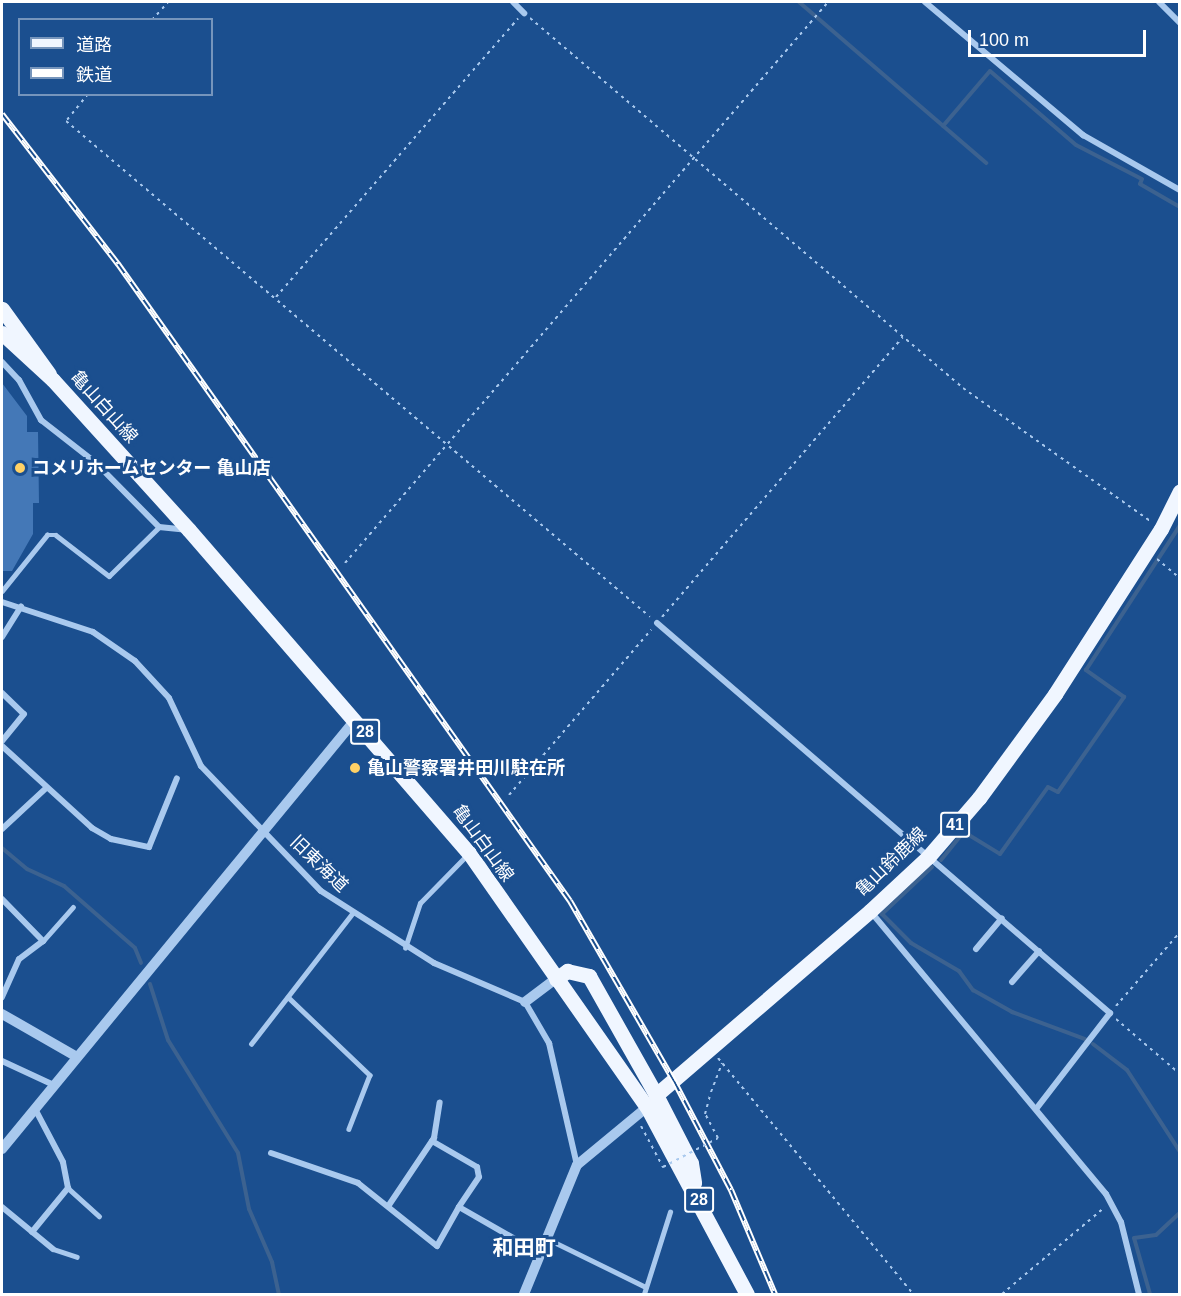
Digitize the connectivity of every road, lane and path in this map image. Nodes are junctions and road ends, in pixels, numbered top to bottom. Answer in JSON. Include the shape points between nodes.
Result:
{"nodes":[{"id":1,"x":168,"y":2,"type":"edge"},
{"id":2,"x":513,"y":2,"type":"edge"},
{"id":3,"x":828,"y":2,"type":"edge"},
{"id":4,"x":925,"y":2,"type":"edge"},
{"id":5,"x":1159,"y":2,"type":"edge"},
{"id":6,"x":524,"y":13,"type":"junction"},
{"id":7,"x":154,"y":18,"type":"edge"},
{"id":8,"x":1179,"y":23,"type":"edge"},
{"id":9,"x":86,"y":96,"type":"edge"},
{"id":10,"x":692,"y":159,"type":"junction"},
{"id":11,"x":1179,"y":190,"type":"edge"},
{"id":12,"x":276,"y":297,"type":"junction"},
{"id":13,"x":2,"y":309,"type":"edge"},
{"id":14,"x":2,"y":333,"type":"edge"},
{"id":15,"x":903,"y":337,"type":"junction"},
{"id":16,"x":2,"y":362,"type":"edge"},
{"id":17,"x":53,"y":380,"type":"junction"},
{"id":18,"x":446,"y":444,"type":"junction"},
{"id":19,"x":1179,"y":491,"type":"edge"},
{"id":20,"x":159,"y":527,"type":"junction"},
{"id":21,"x":1161,"y":529,"type":"junction"},
{"id":22,"x":189,"y":530,"type":"junction"},
{"id":23,"x":1154,"y":557,"type":"dead end"},
{"id":24,"x":345,"y":563,"type":"dead end"},
{"id":25,"x":1179,"y":579,"type":"edge"},
{"id":26,"x":2,"y":591,"type":"edge"},
{"id":27,"x":2,"y":602,"type":"edge"},
{"id":28,"x":21,"y":607,"type":"junction"},
{"id":29,"x":657,"y":623,"type":"junction"},
{"id":30,"x":2,"y":637,"type":"edge"},
{"id":31,"x":2,"y":693,"type":"edge"},
{"id":32,"x":355,"y":720,"type":"junction"},
{"id":33,"x":2,"y":744,"type":"edge"},
{"id":34,"x":177,"y":778,"type":"dead end"},
{"id":35,"x":45,"y":789,"type":"junction"},
{"id":36,"x":509,"y":795,"type":"dead end"},
{"id":37,"x":2,"y":829,"type":"edge"},
{"id":38,"x":262,"y":830,"type":"junction"},
{"id":39,"x":470,"y":853,"type":"junction"},
{"id":40,"x":928,"y":857,"type":"junction"},
{"id":41,"x":2,"y":899,"type":"edge"},
{"id":42,"x":73,"y":907,"type":"dead end"},
{"id":43,"x":870,"y":911,"type":"junction"},
{"id":44,"x":352,"y":914,"type":"junction"},
{"id":45,"x":1002,"y":918,"type":"junction"},
{"id":46,"x":1179,"y":932,"type":"edge"},
{"id":47,"x":43,"y":941,"type":"junction"},
{"id":48,"x":405,"y":948,"type":"junction"},
{"id":49,"x":976,"y":949,"type":"dead end"},
{"id":50,"x":1039,"y":951,"type":"junction"},
{"id":51,"x":556,"y":979,"type":"junction"},
{"id":52,"x":1012,"y":982,"type":"dead end"},
{"id":53,"x":2,"y":997,"type":"edge"},
{"id":54,"x":288,"y":997,"type":"junction"},
{"id":55,"x":525,"y":1002,"type":"junction"},
{"id":56,"x":1110,"y":1013,"type":"junction"},
{"id":57,"x":2,"y":1014,"type":"edge"},
{"id":58,"x":251,"y":1044,"type":"dead end"},
{"id":59,"x":710,"y":1048,"type":"junction"},
{"id":60,"x":77,"y":1057,"type":"junction"},
{"id":61,"x":2,"y":1061,"type":"edge"},
{"id":62,"x":722,"y":1063,"type":"junction"},
{"id":63,"x":1179,"y":1074,"type":"edge"},
{"id":64,"x":54,"y":1085,"type":"junction"},
{"id":65,"x":656,"y":1095,"type":"junction"},
{"id":66,"x":440,"y":1102,"type":"dead end"},
{"id":67,"x":646,"y":1107,"type":"junction"},
{"id":68,"x":35,"y":1109,"type":"junction"},
{"id":69,"x":1036,"y":1109,"type":"junction"},
{"id":70,"x":641,"y":1126,"type":"dead end"},
{"id":71,"x":349,"y":1129,"type":"dead end"},
{"id":72,"x":432,"y":1141,"type":"junction"},
{"id":73,"x":2,"y":1149,"type":"edge"},
{"id":74,"x":271,"y":1153,"type":"dead end"},
{"id":75,"x":577,"y":1165,"type":"junction"},
{"id":76,"x":68,"y":1188,"type":"junction"},
{"id":77,"x":695,"y":1192,"type":"junction"},
{"id":78,"x":1110,"y":1202,"type":"junction"},
{"id":79,"x":389,"y":1205,"type":"junction"},
{"id":80,"x":459,"y":1206,"type":"junction"},
{"id":81,"x":2,"y":1207,"type":"edge"},
{"id":82,"x":670,"y":1212,"type":"dead end"},
{"id":83,"x":99,"y":1216,"type":"dead end"},
{"id":84,"x":32,"y":1232,"type":"junction"},
{"id":85,"x":548,"y":1239,"type":"junction"},
{"id":86,"x":53,"y":1249,"type":"joint"},
{"id":87,"x":541,"y":1254,"type":"junction"},
{"id":88,"x":77,"y":1257,"type":"dead end"},
{"id":89,"x":646,"y":1287,"type":"junction"},
{"id":90,"x":524,"y":1294,"type":"edge"},
{"id":91,"x":644,"y":1294,"type":"edge"},
{"id":92,"x":747,"y":1294,"type":"edge"},
{"id":93,"x":913,"y":1294,"type":"edge"},
{"id":94,"x":1002,"y":1294,"type":"edge"},
{"id":95,"x":1139,"y":1294,"type":"edge"}],
"edges":[{"from":1,"to":7,"type":"path"},
{"from":2,"to":6,"type":"street"},
{"from":3,"to":10,"type":"path"},
{"from":4,"to":11,"type":"street","via":[[1083,135]]},
{"from":5,"to":8,"type":"street"},
{"from":6,"to":10,"type":"path"},
{"from":6,"to":12,"type":"path"},
{"from":9,"to":12,"type":"path","via":[[66,120]]},
{"from":10,"to":15,"type":"path"},
{"from":10,"to":18,"type":"path"},
{"from":12,"to":18,"type":"path"},
{"from":13,"to":17,"type":"main road","name":"亀山白山線","number":"28","via":[[34,347]]},
{"from":14,"to":17,"type":"main road","name":"亀山白山線","number":"28"},
{"from":15,"to":21,"type":"path","via":[[999,417]]},
{"from":15,"to":29,"type":"path"},
{"from":16,"to":20,"type":"street","via":[[19,381],[41,420],[95,462]]},
{"from":17,"to":22,"type":"main road","name":"亀山白山線","number":"28"},
{"from":18,"to":24,"type":"path"},
{"from":18,"to":29,"type":"path"},
{"from":19,"to":21,"type":"main road","name":"亀山鈴鹿線","number":"41"},
{"from":20,"to":22,"type":"street"},
{"from":20,"to":26,"type":"lane","via":[[109,576],[56,535],[47,535]]},
{"from":21,"to":40,"type":"main road","name":"亀山鈴鹿線","number":"41","via":[[1010,759]]},
{"from":22,"to":32,"type":"main road","name":"亀山白山線","number":"28"},
{"from":23,"to":25,"type":"path"},
{"from":27,"to":28,"type":"street","name":"旧東海道"},
{"from":28,"to":30,"type":"street"},
{"from":28,"to":38,"type":"street","name":"旧東海道","via":[[93,632],[135,661],[169,698],[201,766]]},
{"from":29,"to":36,"type":"path"},
{"from":29,"to":40,"type":"street"},
{"from":31,"to":33,"type":"street","via":[[24,714]]},
{"from":32,"to":38,"type":"street"},
{"from":32,"to":39,"type":"main road","name":"亀山白山線","number":"28"},
{"from":33,"to":35,"type":"street"},
{"from":34,"to":35,"type":"street","via":[[149,847],[111,839]]},
{"from":35,"to":37,"type":"street"},
{"from":38,"to":44,"type":"street","name":"旧東海道"},
{"from":38,"to":60,"type":"street"},
{"from":39,"to":48,"type":"lane","via":[[420,903]]},
{"from":39,"to":51,"type":"main road","name":"亀山白山線","number":"28"},
{"from":40,"to":43,"type":"main road","name":"亀山鈴鹿線","number":"41"},
{"from":40,"to":45,"type":"street"},
{"from":41,"to":47,"type":"street"},
{"from":42,"to":47,"type":"lane"},
{"from":43,"to":59,"type":"main road","name":"亀山鈴鹿線","number":"41"},
{"from":43,"to":69,"type":"street"},
{"from":44,"to":48,"type":"street","name":"旧東海道"},
{"from":44,"to":54,"type":"lane"},
{"from":45,"to":49,"type":"street"},
{"from":45,"to":50,"type":"street"},
{"from":46,"to":56,"type":"path"},
{"from":47,"to":53,"type":"street","via":[[19,959]]},
{"from":48,"to":55,"type":"street","name":"旧東海道"},
{"from":50,"to":52,"type":"street"},
{"from":50,"to":56,"type":"street"},
{"from":51,"to":55,"type":"street"},
{"from":51,"to":65,"type":"main road","via":[[567,971],[588,976]]},
{"from":51,"to":67,"type":"main road","name":"亀山白山線","number":"28"},
{"from":54,"to":58,"type":"lane"},
{"from":54,"to":71,"type":"lane","via":[[370,1075]]},
{"from":55,"to":75,"type":"street","via":[[549,1043]]},
{"from":56,"to":63,"type":"path"},
{"from":56,"to":69,"type":"street"},
{"from":57,"to":60,"type":"street"},
{"from":59,"to":62,"type":"path"},
{"from":59,"to":65,"type":"main road","name":"亀山鈴鹿線","number":"41"},
{"from":60,"to":64,"type":"street"},
{"from":61,"to":64,"type":"street"},
{"from":62,"to":70,"type":"path","bridge":true,"via":[[705,1114],[718,1138],[663,1167]]},
{"from":62,"to":93,"type":"path"},
{"from":64,"to":68,"type":"street"},
{"from":65,"to":77,"type":"main road","via":[[691,1163]]},
{"from":66,"to":72,"type":"street"},
{"from":67,"to":75,"type":"street"},
{"from":67,"to":77,"type":"main road","name":"亀山白山線","number":"28"},
{"from":68,"to":73,"type":"street"},
{"from":68,"to":76,"type":"street","via":[[63,1162]]},
{"from":69,"to":78,"type":"street"},
{"from":72,"to":79,"type":"street"},
{"from":72,"to":80,"type":"street","via":[[477,1167],[479,1177]]},
{"from":74,"to":79,"type":"street","via":[[358,1183]]},
{"from":75,"to":85,"type":"street"},
{"from":76,"to":83,"type":"lane"},
{"from":76,"to":84,"type":"street"},
{"from":77,"to":92,"type":"main road","name":"亀山白山線","number":"28"},
{"from":78,"to":94,"type":"path"},
{"from":78,"to":95,"type":"street"},
{"from":79,"to":80,"type":"street","via":[[437,1246]]},
{"from":80,"to":87,"type":"street"},
{"from":81,"to":84,"type":"street"},
{"from":82,"to":89,"type":"lane"},
{"from":84,"to":86,"type":"street"},
{"from":85,"to":87,"type":"street"},
{"from":85,"to":89,"type":"lane"},
{"from":86,"to":88,"type":"lane"},
{"from":87,"to":90,"type":"street"},
{"from":89,"to":91,"type":"lane"}]}
